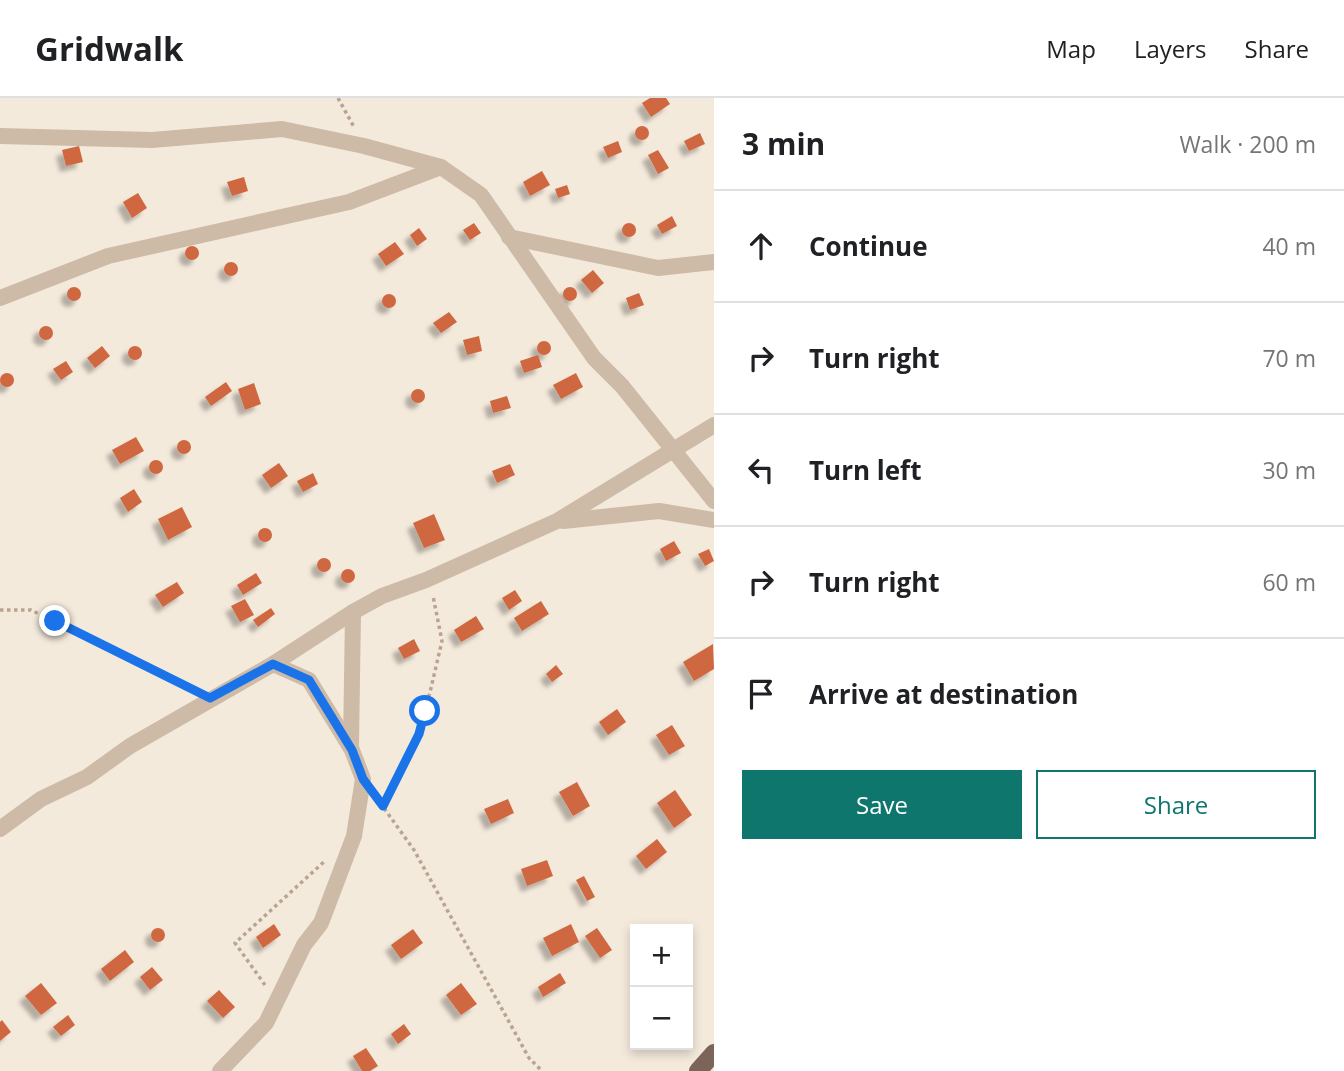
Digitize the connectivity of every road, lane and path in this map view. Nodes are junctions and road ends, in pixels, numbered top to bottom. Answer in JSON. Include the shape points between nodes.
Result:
{"nodes":[{"id":1,"x":338,"y":98,"type":"edge"},
{"id":2,"x":0,"y":136,"type":"edge"},
{"id":3,"x":364,"y":146,"type":"junction"},
{"id":4,"x":440,"y":167,"type":"junction"},
{"id":5,"x":509,"y":237,"type":"junction"},
{"id":6,"x":714,"y":262,"type":"edge"},
{"id":7,"x":0,"y":298,"type":"edge"},
{"id":8,"x":714,"y":425,"type":"edge"},
{"id":9,"x":673,"y":452,"type":"junction"},
{"id":10,"x":714,"y":501,"type":"edge"},
{"id":11,"x":714,"y":520,"type":"edge"},
{"id":12,"x":557,"y":522,"type":"junction"},
{"id":13,"x":426,"y":580,"type":"junction"},
{"id":14,"x":0,"y":610,"type":"edge"},
{"id":15,"x":353,"y":612,"type":"junction"},
{"id":16,"x":273,"y":664,"type":"junction"},
{"id":17,"x":210,"y":698,"type":"junction"},
{"id":18,"x":352,"y":750,"type":"junction"},
{"id":19,"x":363,"y":779,"type":"junction"},
{"id":20,"x":383,"y":806,"type":"junction"},
{"id":21,"x":0,"y":829,"type":"edge"},
{"id":22,"x":354,"y":836,"type":"junction"},
{"id":23,"x":277,"y":1001,"type":"junction"},
{"id":24,"x":714,"y":1053,"type":"edge"},
{"id":25,"x":220,"y":1071,"type":"edge"},
{"id":26,"x":542,"y":1071,"type":"edge"},
{"id":27,"x":698,"y":1071,"type":"edge"}],
"edges":[{"from":1,"to":3,"type":"path"},
{"from":2,"to":3,"type":"street","via":[[152,140],[282,129]]},
{"from":3,"to":4,"type":"street"},
{"from":4,"to":5,"type":"street","via":[[481,195]]},
{"from":4,"to":7,"type":"street","via":[[349,202],[108,256]]},
{"from":5,"to":6,"type":"street","via":[[658,268]]},
{"from":5,"to":9,"type":"street","via":[[594,358]]},
{"from":8,"to":9,"type":"street"},
{"from":9,"to":10,"type":"street"},
{"from":9,"to":12,"type":"street"},
{"from":11,"to":12,"type":"street","via":[[659,512]]},
{"from":12,"to":13,"type":"street"},
{"from":13,"to":15,"type":"street"},
{"from":13,"to":20,"type":"path","via":[[442,640],[419,734]]},
{"from":14,"to":17,"type":"path","via":[[31,610]]},
{"from":15,"to":16,"type":"street"},
{"from":15,"to":18,"type":"street"},
{"from":16,"to":17,"type":"street"},
{"from":16,"to":18,"type":"street","via":[[309,680]]},
{"from":17,"to":21,"type":"street","via":[[87,777],[41,799]]},
{"from":18,"to":19,"type":"street"},
{"from":19,"to":20,"type":"path"},
{"from":19,"to":22,"type":"street"},
{"from":20,"to":26,"type":"path","via":[[414,850],[529,1058]]},
{"from":22,"to":23,"type":"street","via":[[321,923],[304,945]]},
{"from":22,"to":23,"type":"path","via":[[235,943]]},
{"from":23,"to":25,"type":"street","via":[[249,1044]]},
{"from":24,"to":27,"type":"main road"}]}
